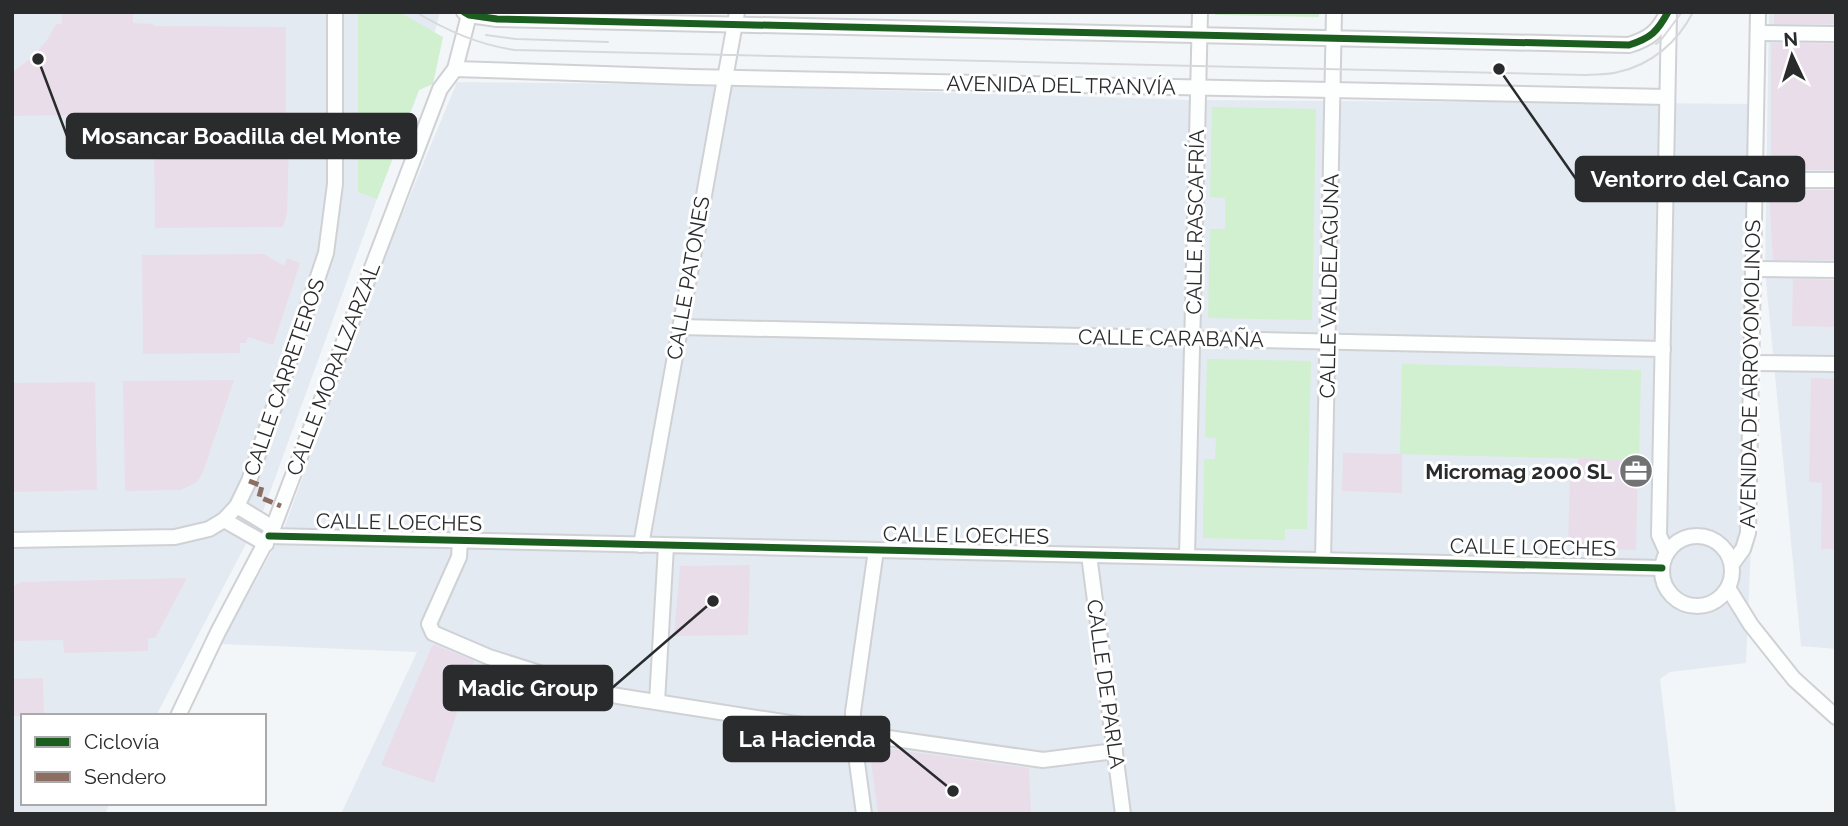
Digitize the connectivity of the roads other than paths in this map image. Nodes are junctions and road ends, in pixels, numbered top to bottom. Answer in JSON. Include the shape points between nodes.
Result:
{"nodes":[{"id":1,"x":335,"y":12,"type":"edge"},
{"id":2,"x":1200,"y":12,"type":"edge"},
{"id":3,"x":1334,"y":12,"type":"edge"},
{"id":4,"x":1668,"y":12,"type":"edge"},
{"id":5,"x":1758,"y":12,"type":"edge"},
{"id":6,"x":467,"y":13,"type":"edge"},
{"id":7,"x":736,"y":18,"type":"edge"},
{"id":8,"x":1758,"y":33,"type":"junction"},
{"id":9,"x":1836,"y":34,"type":"edge"},
{"id":10,"x":1199,"y":35,"type":"junction"},
{"id":11,"x":1334,"y":38,"type":"junction"},
{"id":12,"x":455,"y":69,"type":"junction"},
{"id":13,"x":724,"y":78,"type":"junction"},
{"id":14,"x":1198,"y":87,"type":"junction"},
{"id":15,"x":1333,"y":90,"type":"junction"},
{"id":16,"x":1667,"y":97,"type":"junction"},
{"id":17,"x":1755,"y":180,"type":"junction"},
{"id":18,"x":1836,"y":180,"type":"edge"},
{"id":19,"x":1753,"y":269,"type":"junction"},
{"id":20,"x":1836,"y":270,"type":"edge"},
{"id":21,"x":680,"y":327,"type":"junction"},
{"id":22,"x":1192,"y":338,"type":"junction"},
{"id":23,"x":1328,"y":341,"type":"junction"},
{"id":24,"x":1663,"y":349,"type":"junction"},
{"id":25,"x":1751,"y":363,"type":"junction"},
{"id":26,"x":1836,"y":364,"type":"edge"},
{"id":27,"x":237,"y":506,"type":"junction"},
{"id":28,"x":224,"y":520,"type":"junction"},
{"id":29,"x":269,"y":536,"type":"junction"},
{"id":30,"x":12,"y":540,"type":"edge"},
{"id":31,"x":460,"y":541,"type":"junction"},
{"id":32,"x":640,"y":545,"type":"junction"},
{"id":33,"x":666,"y":545,"type":"junction"},
{"id":34,"x":876,"y":550,"type":"junction"},
{"id":35,"x":1667,"y":553,"type":"junction"},
{"id":36,"x":1089,"y":555,"type":"junction"},
{"id":37,"x":1187,"y":557,"type":"junction"},
{"id":38,"x":1323,"y":560,"type":"junction"},
{"id":39,"x":1732,"y":564,"type":"junction"},
{"id":40,"x":1662,"y":568,"type":"junction"},
{"id":41,"x":1728,"y":588,"type":"junction"},
{"id":42,"x":657,"y":702,"type":"junction"},
{"id":43,"x":179,"y":714,"type":"edge"},
{"id":44,"x":1836,"y":717,"type":"edge"},
{"id":45,"x":853,"y":733,"type":"junction"},
{"id":46,"x":1115,"y":751,"type":"junction"},
{"id":47,"x":863,"y":814,"type":"edge"},
{"id":48,"x":1123,"y":814,"type":"edge"}],
"edges":[{"from":1,"to":27,"type":"street","name":"CALLE CARRETEROS","via":[[335,184],[326,253]]},
{"from":2,"to":10,"type":"street","name":"CALLE RASCAFRÍA"},
{"from":3,"to":11,"type":"street","name":"CALLE VALDELAGUNA"},
{"from":4,"to":11,"type":"street","via":[[1658,30],[1629,44]]},
{"from":4,"to":16,"type":"street"},
{"from":5,"to":8,"type":"street","name":"AVENIDA DE ARROYOMOLINOS"},
{"from":6,"to":7,"type":"street","via":[[496,19]]},
{"from":6,"to":12,"type":"street","name":"CALLE MORALZARZAL"},
{"from":7,"to":10,"type":"street"},
{"from":7,"to":13,"type":"street","name":"CALLE PATONES"},
{"from":8,"to":9,"type":"street"},
{"from":8,"to":17,"type":"street","name":"AVENIDA DE ARROYOMOLINOS"},
{"from":10,"to":11,"type":"street"},
{"from":10,"to":14,"type":"street","name":"CALLE RASCAFRÍA"},
{"from":11,"to":15,"type":"street","name":"CALLE VALDELAGUNA"},
{"from":12,"to":13,"type":"street","name":"AVENIDA DEL TRANVÍA"},
{"from":12,"to":29,"type":"street","name":"CALLE MORALZARZAL","via":[[440,89]]},
{"from":13,"to":14,"type":"street","name":"AVENIDA DEL TRANVÍA"},
{"from":13,"to":21,"type":"street","name":"CALLE PATONES"},
{"from":14,"to":15,"type":"street","name":"AVENIDA DEL TRANVÍA"},
{"from":14,"to":22,"type":"street","name":"CALLE RASCAFRÍA"},
{"from":15,"to":16,"type":"street","name":"AVENIDA DEL TRANVÍA"},
{"from":15,"to":23,"type":"street","name":"CALLE VALDELAGUNA"},
{"from":16,"to":24,"type":"street"},
{"from":17,"to":18,"type":"street"},
{"from":17,"to":19,"type":"street","name":"AVENIDA DE ARROYOMOLINOS"},
{"from":19,"to":20,"type":"street"},
{"from":19,"to":25,"type":"street","name":"AVENIDA DE ARROYOMOLINOS"},
{"from":21,"to":22,"type":"street","name":"CALLE CARABAÑA"},
{"from":21,"to":32,"type":"street","name":"CALLE PATONES"},
{"from":22,"to":23,"type":"street","name":"CALLE CARABAÑA"},
{"from":22,"to":37,"type":"street","name":"CALLE RASCAFRÍA"},
{"from":23,"to":24,"type":"street","name":"CALLE CARABAÑA"},
{"from":23,"to":38,"type":"street","name":"CALLE VALDELAGUNA"},
{"from":24,"to":35,"type":"street","via":[[1659,535]]},
{"from":25,"to":26,"type":"street"},
{"from":25,"to":39,"type":"street","name":"AVENIDA DE ARROYOMOLINOS","via":[[1748,533]]},
{"from":27,"to":28,"type":"street","name":"CALLE CARRETEROS"},
{"from":27,"to":29,"type":"street","name":"CALLE LOECHES"},
{"from":28,"to":29,"type":"street","name":"CALLE LOECHES"},
{"from":28,"to":30,"type":"street","name":"CALLE CARRETEROS","via":[[209,530],[175,537]]},
{"from":29,"to":31,"type":"street","name":"CALLE LOECHES"},
{"from":29,"to":43,"type":"street","name":"CALLE MORALZARZAL"},
{"from":31,"to":32,"type":"street","name":"CALLE LOECHES"},
{"from":31,"to":42,"type":"street","via":[[459,557],[429,624],[433,633],[541,674],[606,694]]},
{"from":32,"to":33,"type":"street","name":"CALLE LOECHES"},
{"from":33,"to":34,"type":"street","name":"CALLE LOECHES"},
{"from":33,"to":42,"type":"street"},
{"from":34,"to":36,"type":"street","name":"CALLE LOECHES"},
{"from":34,"to":45,"type":"street"},
{"from":35,"to":39,"type":"street","via":[[1683,539],[1703,536],[1722,546]]},
{"from":35,"to":40,"type":"street"},
{"from":36,"to":37,"type":"street","name":"CALLE LOECHES"},
{"from":36,"to":46,"type":"street","name":"CALLE DE PARLA"},
{"from":37,"to":38,"type":"street","name":"CALLE LOECHES"},
{"from":38,"to":40,"type":"street","name":"CALLE LOECHES"},
{"from":39,"to":41,"type":"street"},
{"from":40,"to":41,"type":"street","via":[[1668,591],[1687,605],[1710,604]]},
{"from":41,"to":44,"type":"street","via":[[1794,679]]},
{"from":42,"to":45,"type":"street"},
{"from":45,"to":46,"type":"street","via":[[1043,760]]},
{"from":45,"to":47,"type":"street"},
{"from":46,"to":48,"type":"street","name":"CALLE DE PARLA"}]}
